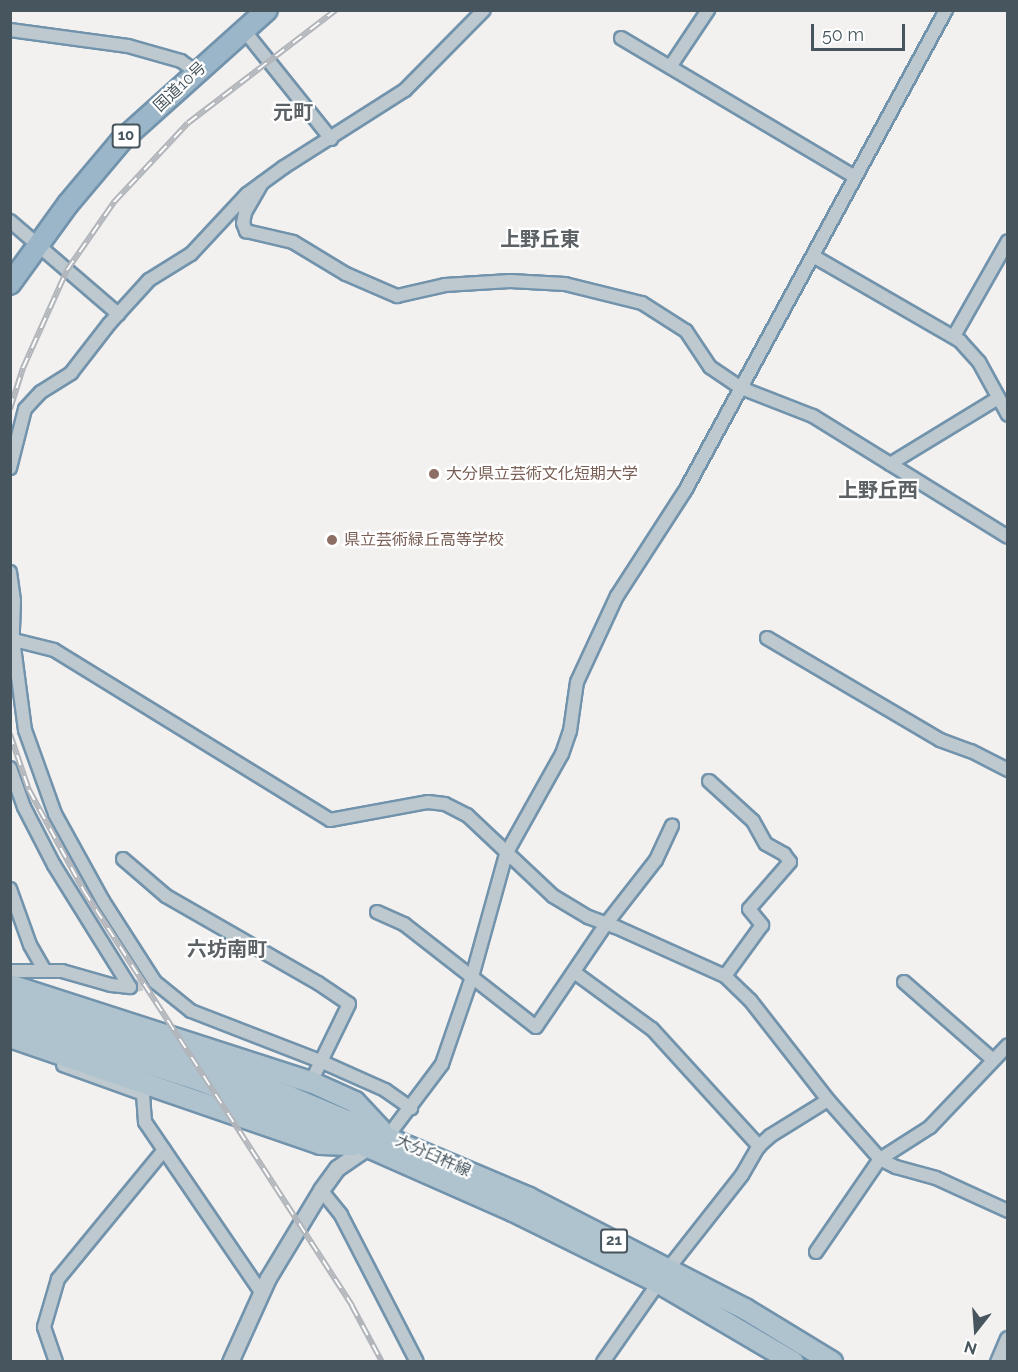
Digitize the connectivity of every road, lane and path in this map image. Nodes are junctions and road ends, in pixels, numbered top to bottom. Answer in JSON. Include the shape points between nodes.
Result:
{"nodes":[{"id":1,"x":267,"y":10,"type":"edge"},
{"id":2,"x":484,"y":10,"type":"edge"},
{"id":3,"x":708,"y":10,"type":"edge"},
{"id":4,"x":946,"y":10,"type":"edge"},
{"id":5,"x":243,"y":29,"type":"junction"},
{"id":6,"x":10,"y":30,"type":"edge"},
{"id":7,"x":621,"y":38,"type":"dead end"},
{"id":8,"x":669,"y":67,"type":"junction"},
{"id":9,"x":196,"y":72,"type":"junction"},
{"id":10,"x":331,"y":139,"type":"junction"},
{"id":11,"x":855,"y":177,"type":"junction"},
{"id":12,"x":262,"y":183,"type":"junction"},
{"id":13,"x":10,"y":221,"type":"edge"},
{"id":14,"x":1008,"y":241,"type":"edge"},
{"id":15,"x":37,"y":246,"type":"junction"},
{"id":16,"x":813,"y":256,"type":"junction"},
{"id":17,"x":10,"y":284,"type":"edge"},
{"id":18,"x":118,"y":314,"type":"junction"},
{"id":19,"x":954,"y":336,"type":"junction"},
{"id":20,"x":741,"y":388,"type":"junction"},
{"id":21,"x":998,"y":398,"type":"junction"},
{"id":22,"x":1008,"y":415,"type":"edge"},
{"id":23,"x":890,"y":465,"type":"junction"},
{"id":24,"x":10,"y":468,"type":"edge"},
{"id":25,"x":1008,"y":537,"type":"edge"},
{"id":26,"x":10,"y":572,"type":"edge"},
{"id":27,"x":767,"y":638,"type":"dead end"},
{"id":28,"x":12,"y":639,"type":"edge"},
{"id":29,"x":10,"y":768,"type":"edge"},
{"id":30,"x":1008,"y":770,"type":"edge"},
{"id":31,"x":708,"y":781,"type":"dead end"},
{"id":32,"x":672,"y":826,"type":"dead end"},
{"id":33,"x":506,"y":854,"type":"junction"},
{"id":34,"x":123,"y":858,"type":"dead end"},
{"id":35,"x":10,"y":889,"type":"edge"},
{"id":36,"x":377,"y":912,"type":"dead end"},
{"id":37,"x":606,"y":924,"type":"junction"},
{"id":38,"x":45,"y":970,"type":"junction"},
{"id":39,"x":10,"y":971,"type":"edge"},
{"id":40,"x":574,"y":972,"type":"junction"},
{"id":41,"x":725,"y":976,"type":"junction"},
{"id":42,"x":472,"y":977,"type":"junction"},
{"id":43,"x":904,"y":982,"type":"dead end"},
{"id":44,"x":10,"y":986,"type":"edge"},
{"id":45,"x":10,"y":1002,"type":"edge"},
{"id":46,"x":10,"y":1019,"type":"edge"},
{"id":47,"x":10,"y":1037,"type":"edge"},
{"id":48,"x":1008,"y":1046,"type":"edge"},
{"id":49,"x":10,"y":1047,"type":"edge"},
{"id":50,"x":992,"y":1059,"type":"junction"},
{"id":51,"x":320,"y":1060,"type":"junction"},
{"id":52,"x":76,"y":1065,"type":"junction"},
{"id":53,"x":311,"y":1082,"type":"junction"},
{"id":54,"x":828,"y":1100,"type":"junction"},
{"id":55,"x":411,"y":1108,"type":"junction"},
{"id":56,"x":388,"y":1136,"type":"junction"},
{"id":57,"x":366,"y":1146,"type":"junction"},
{"id":58,"x":759,"y":1146,"type":"junction"},
{"id":59,"x":164,"y":1150,"type":"junction"},
{"id":60,"x":880,"y":1159,"type":"junction"},
{"id":61,"x":321,"y":1190,"type":"junction"},
{"id":62,"x":1008,"y":1210,"type":"edge"},
{"id":63,"x":816,"y":1252,"type":"dead end"},
{"id":64,"x":663,"y":1276,"type":"junction"},
{"id":65,"x":261,"y":1292,"type":"junction"},
{"id":66,"x":786,"y":1360,"type":"edge"},
{"id":67,"x":56,"y":1362,"type":"edge"},
{"id":68,"x":230,"y":1362,"type":"edge"},
{"id":69,"x":417,"y":1362,"type":"edge"},
{"id":70,"x":603,"y":1362,"type":"edge"},
{"id":71,"x":832,"y":1362,"type":"edge"}],
"edges":[{"from":1,"to":5,"type":"highway","name":"国道10号","number":"10"},
{"from":2,"to":10,"type":"street","via":[[416,81]]},
{"from":3,"to":8,"type":"street"},
{"from":4,"to":11,"type":"street"},
{"from":5,"to":9,"type":"highway","name":"国道10号","number":"10"},
{"from":5,"to":10,"type":"street"},
{"from":6,"to":9,"type":"street","via":[[128,46],[181,61]]},
{"from":7,"to":8,"type":"street"},
{"from":8,"to":11,"type":"street"},
{"from":9,"to":15,"type":"highway","name":"国道10号","number":"10","via":[[121,141]]},
{"from":10,"to":12,"type":"street"},
{"from":11,"to":16,"type":"street"},
{"from":12,"to":18,"type":"street","via":[[239,200],[191,254],[149,280]]},
{"from":12,"to":20,"type":"street","via":[[243,218],[244,228],[252,234],[293,242],[346,274],[398,296],[445,285],[510,281],[565,284],[642,303],[686,331],[710,367]]},
{"from":13,"to":15,"type":"street"},
{"from":14,"to":19,"type":"street"},
{"from":15,"to":17,"type":"highway","name":"国道10号","number":"10"},
{"from":15,"to":18,"type":"street"},
{"from":16,"to":19,"type":"street"},
{"from":16,"to":20,"type":"street"},
{"from":18,"to":24,"type":"street","via":[[71,374],[41,392],[25,409]]},
{"from":19,"to":21,"type":"street","via":[[979,362]]},
{"from":20,"to":23,"type":"street","via":[[813,416]]},
{"from":20,"to":33,"type":"street","via":[[685,491],[616,596],[577,682],[570,731],[562,754]]},
{"from":21,"to":22,"type":"street"},
{"from":21,"to":23,"type":"street"},
{"from":23,"to":25,"type":"street"},
{"from":26,"to":28,"type":"street","via":[[14,601]]},
{"from":27,"to":30,"type":"street","via":[[940,740]]},
{"from":28,"to":33,"type":"street","via":[[54,650],[330,820],[428,801],[445,804],[467,815]]},
{"from":28,"to":51,"type":"street","via":[[26,730],[55,814],[103,901],[155,982],[191,1011]]},
{"from":29,"to":38,"type":"street","via":[[24,807],[54,865],[130,987]]},
{"from":31,"to":41,"type":"street","via":[[753,821],[766,843],[789,862],[749,909],[762,925]]},
{"from":32,"to":37,"type":"street","via":[[656,860]]},
{"from":33,"to":37,"type":"street","via":[[553,896]]},
{"from":33,"to":42,"type":"street"},
{"from":34,"to":51,"type":"street","via":[[166,896],[349,1004]]},
{"from":35,"to":38,"type":"street","via":[[30,945]]},
{"from":36,"to":42,"type":"street","via":[[404,924]]},
{"from":37,"to":40,"type":"street"},
{"from":37,"to":41,"type":"street"},
{"from":38,"to":39,"type":"street"},
{"from":40,"to":42,"type":"street","via":[[536,1027]]},
{"from":40,"to":58,"type":"street","via":[[652,1029]]},
{"from":41,"to":54,"type":"street","via":[[750,1000]]},
{"from":42,"to":55,"type":"street","via":[[442,1064]]},
{"from":43,"to":50,"type":"street"},
{"from":44,"to":53,"type":"main road"},
{"from":45,"to":56,"type":"main road","name":"大分臼杵線","number":"21","via":[[205,1065]]},
{"from":46,"to":57,"type":"main road","name":"大分臼杵線","number":"21","via":[[199,1080]]},
{"from":47,"to":52,"type":"main road"},
{"from":48,"to":50,"type":"street"},
{"from":49,"to":52,"type":"street"},
{"from":50,"to":60,"type":"street","via":[[930,1127]]},
{"from":51,"to":53,"type":"street"},
{"from":51,"to":55,"type":"street","via":[[385,1090]]},
{"from":52,"to":57,"type":"main road","via":[[320,1144]]},
{"from":52,"to":59,"type":"street","via":[[144,1094],[145,1122]]},
{"from":53,"to":56,"type":"main road","via":[[355,1102]]},
{"from":54,"to":58,"type":"street"},
{"from":54,"to":60,"type":"street"},
{"from":55,"to":56,"type":"street"},
{"from":56,"to":57,"type":"street"},
{"from":56,"to":64,"type":"main road","name":"大分臼杵線","number":"21","via":[[529,1198]]},
{"from":57,"to":61,"type":"street","via":[[337,1168]]},
{"from":57,"to":64,"type":"main road","name":"大分臼杵線","number":"21"},
{"from":58,"to":64,"type":"street","via":[[720,1206]]},
{"from":59,"to":65,"type":"street"},
{"from":59,"to":67,"type":"street","via":[[58,1280],[44,1327]]},
{"from":60,"to":62,"type":"street","via":[[936,1178]]},
{"from":60,"to":63,"type":"street"},
{"from":61,"to":65,"type":"street"},
{"from":61,"to":69,"type":"street","via":[[341,1215]]},
{"from":64,"to":66,"type":"main road","name":"大分臼杵線","number":"21"},
{"from":64,"to":70,"type":"street"},
{"from":64,"to":71,"type":"main road","name":"大分臼杵線","number":"21","via":[[745,1310]]},
{"from":65,"to":68,"type":"street"}]}
